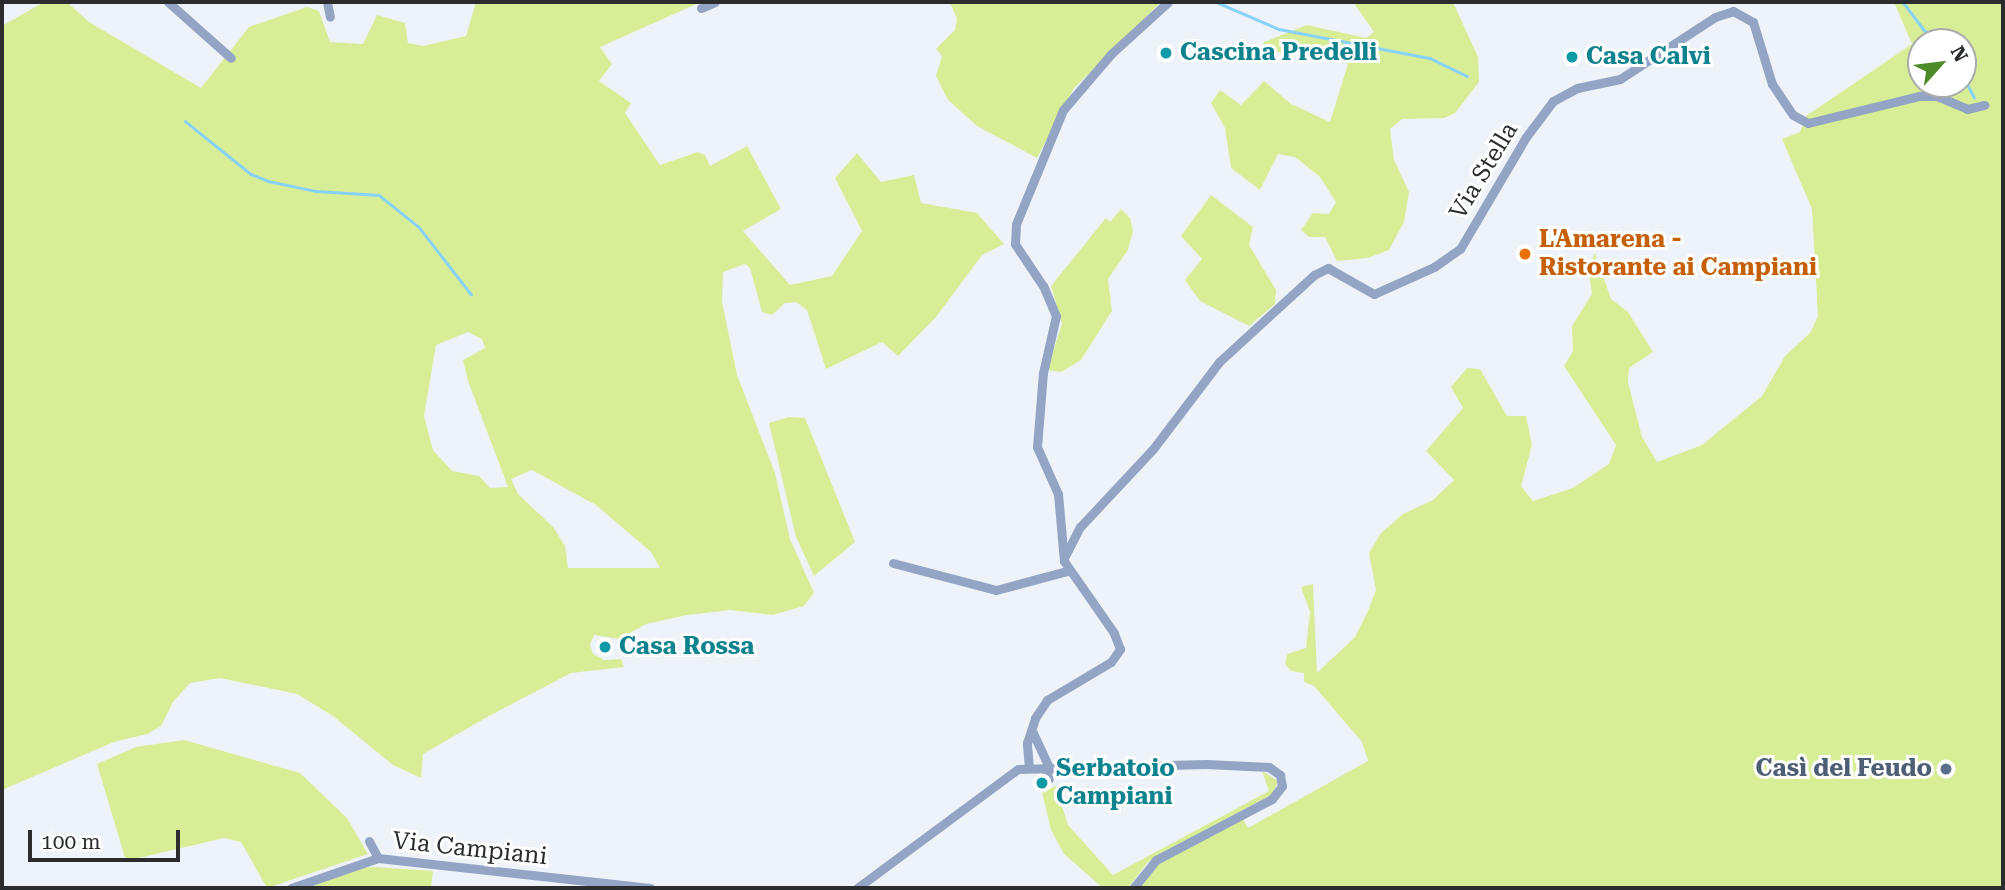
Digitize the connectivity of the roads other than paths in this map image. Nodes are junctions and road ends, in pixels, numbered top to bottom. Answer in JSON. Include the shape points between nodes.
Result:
{"nodes":[{"id":1,"x":168,"y":2,"type":"edge"},
{"id":2,"x":327,"y":2,"type":"edge"},
{"id":3,"x":715,"y":2,"type":"edge"},
{"id":4,"x":1168,"y":2,"type":"edge"},
{"id":5,"x":701,"y":8,"type":"dead end"},
{"id":6,"x":330,"y":17,"type":"dead end"},
{"id":7,"x":231,"y":58,"type":"dead end"},
{"id":8,"x":1985,"y":105,"type":"dead end"},
{"id":9,"x":1064,"y":558,"type":"junction"},
{"id":10,"x":893,"y":563,"type":"dead end"},
{"id":11,"x":1067,"y":571,"type":"junction"},
{"id":12,"x":1033,"y":733,"type":"junction"},
{"id":13,"x":1029,"y":768,"type":"junction"},
{"id":14,"x":1047,"y":769,"type":"junction"},
{"id":15,"x":1049,"y":779,"type":"dead end"},
{"id":16,"x":369,"y":841,"type":"dead end"},
{"id":17,"x":378,"y":858,"type":"junction"},
{"id":18,"x":290,"y":888,"type":"edge"},
{"id":19,"x":650,"y":888,"type":"edge"},
{"id":20,"x":857,"y":888,"type":"edge"},
{"id":21,"x":1133,"y":888,"type":"edge"}],
"edges":[{"from":1,"to":7,"type":"street"},
{"from":2,"to":6,"type":"street"},
{"from":3,"to":5,"type":"street"},
{"from":4,"to":9,"type":"street","via":[[1111,54],[1063,110],[1016,224],[1015,244],[1043,286],[1056,316],[1043,373],[1037,447],[1058,494]]},
{"from":8,"to":9,"type":"street","name":"Via Stella","via":[[1967,109],[1937,96],[1920,96],[1808,123],[1793,115],[1772,84],[1753,22],[1733,11],[1715,17],[1620,79],[1577,89],[1553,101],[1525,137],[1460,249],[1434,267],[1374,294],[1328,268],[1314,275],[1219,362],[1153,449],[1080,527]]},
{"from":9,"to":11,"type":"street"},
{"from":10,"to":11,"type":"street","via":[[996,590]]},
{"from":11,"to":12,"type":"street","via":[[1114,633],[1120,649],[1111,662],[1047,700],[1035,718]]},
{"from":12,"to":13,"type":"street","via":[[1027,743]]},
{"from":12,"to":14,"type":"street"},
{"from":13,"to":14,"type":"street"},
{"from":13,"to":20,"type":"street","via":[[1018,769],[956,812]]},
{"from":14,"to":15,"type":"street"},
{"from":14,"to":21,"type":"street","via":[[1206,764],[1269,767],[1280,775],[1282,786],[1272,799],[1156,860]]},
{"from":16,"to":17,"type":"street"},
{"from":17,"to":18,"type":"street","name":"Via Campiani"},
{"from":17,"to":19,"type":"street","name":"Via Campiani"}]}
